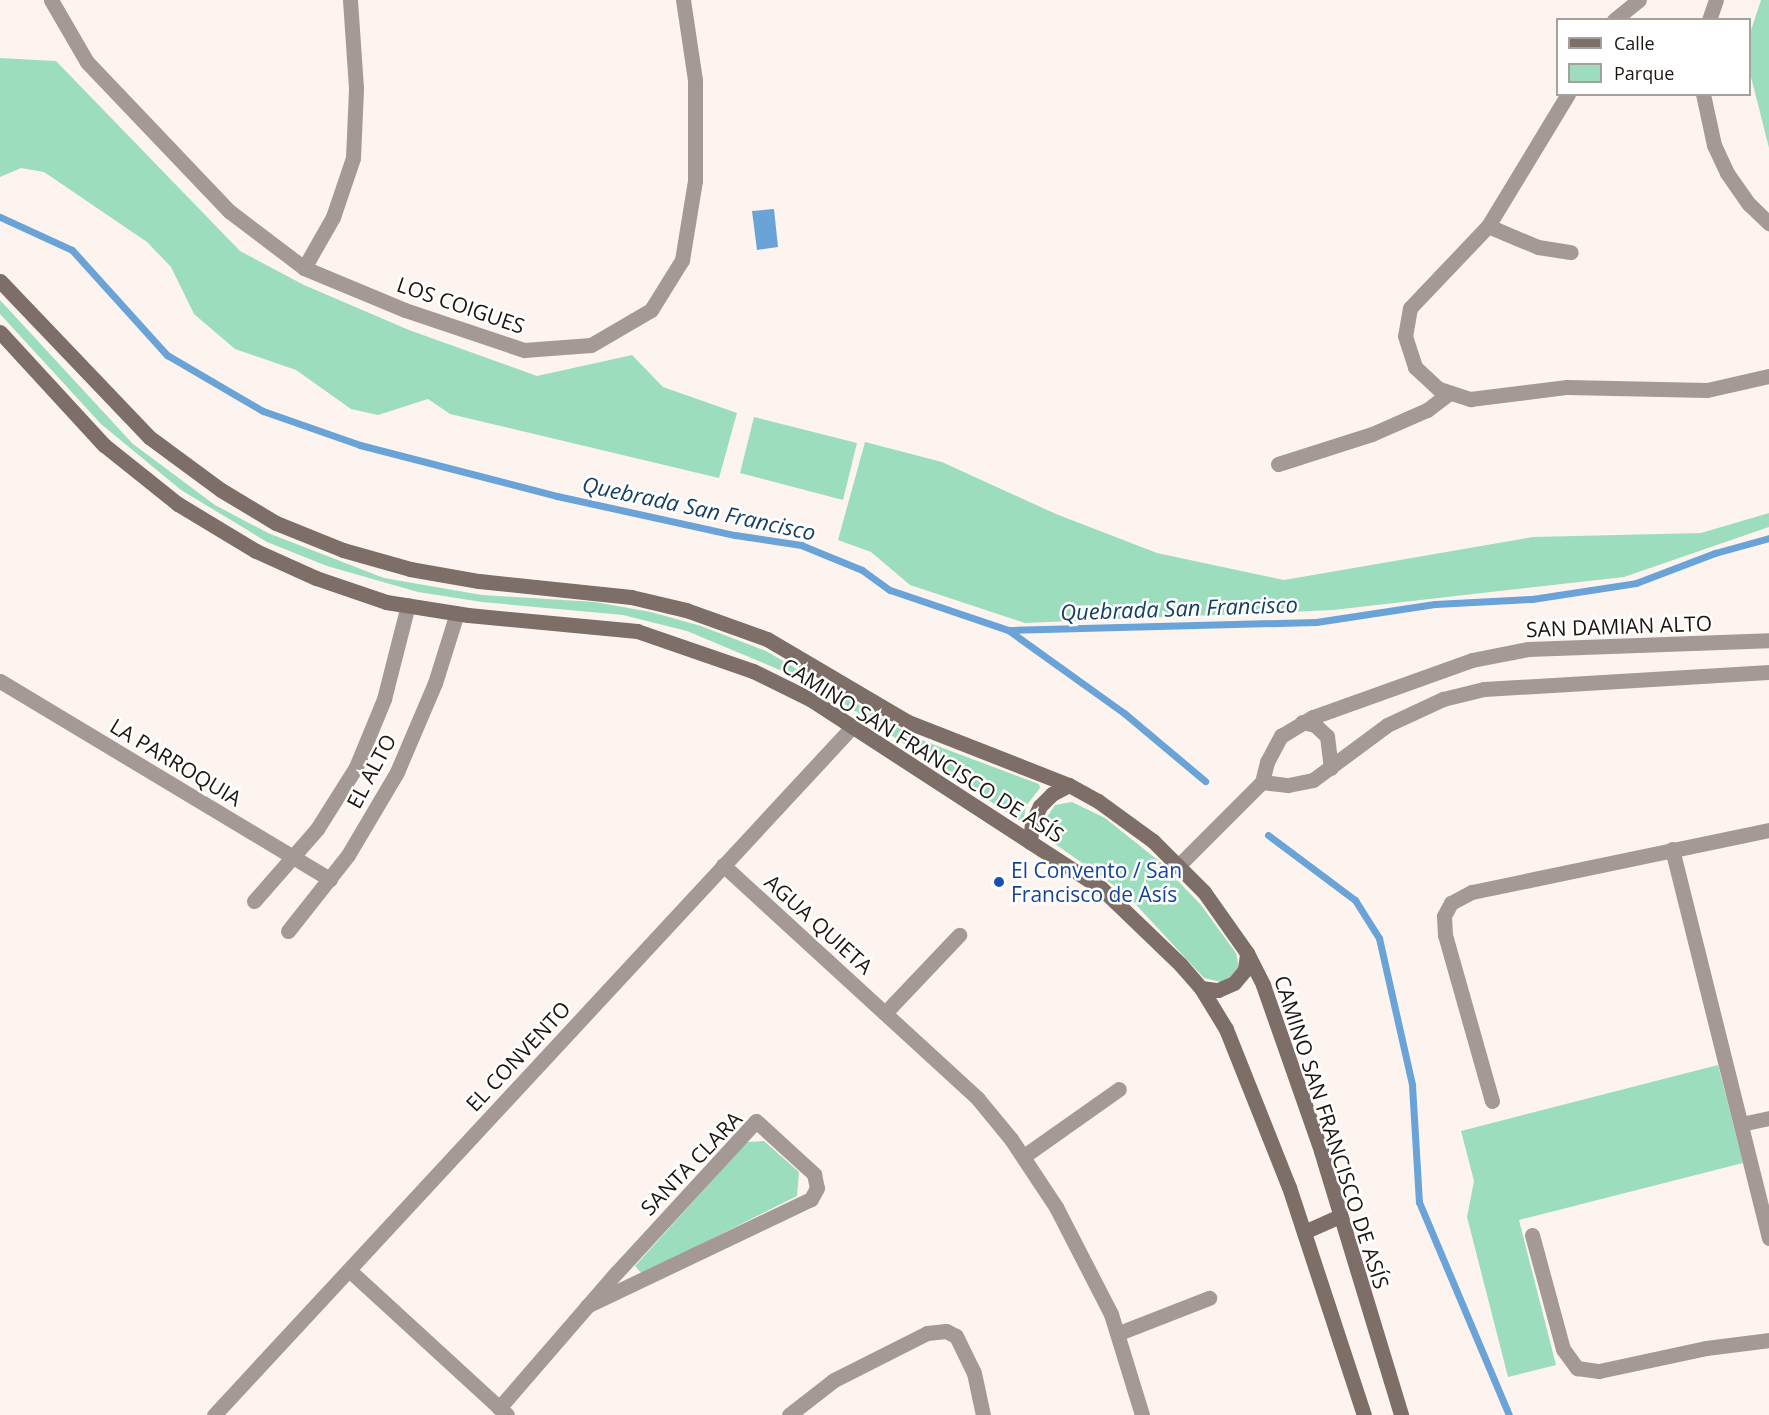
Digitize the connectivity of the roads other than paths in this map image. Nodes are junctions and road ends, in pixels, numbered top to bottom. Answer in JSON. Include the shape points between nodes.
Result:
{"nodes":[{"id":1,"x":51,"y":0,"type":"edge"},
{"id":2,"x":350,"y":0,"type":"edge"},
{"id":3,"x":683,"y":0,"type":"edge"},
{"id":4,"x":1639,"y":0,"type":"edge"},
{"id":5,"x":1714,"y":0,"type":"edge"},
{"id":6,"x":1616,"y":18,"type":"edge"},
{"id":7,"x":1710,"y":18,"type":"edge"},
{"id":8,"x":1567,"y":96,"type":"edge"},
{"id":9,"x":1703,"y":96,"type":"edge"},
{"id":10,"x":1769,"y":223,"type":"edge"},
{"id":11,"x":1488,"y":226,"type":"junction"},
{"id":12,"x":1571,"y":252,"type":"dead end"},
{"id":13,"x":304,"y":268,"type":"junction"},
{"id":14,"x":0,"y":281,"type":"edge"},
{"id":15,"x":0,"y":332,"type":"edge"},
{"id":16,"x":1769,"y":376,"type":"edge"},
{"id":17,"x":1448,"y":394,"type":"junction"},
{"id":18,"x":1278,"y":464,"type":"dead end"},
{"id":19,"x":408,"y":605,"type":"junction"},
{"id":20,"x":457,"y":613,"type":"junction"},
{"id":21,"x":1769,"y":640,"type":"edge"},
{"id":22,"x":1769,"y":672,"type":"edge"},
{"id":23,"x":0,"y":681,"type":"edge"},
{"id":24,"x":1302,"y":722,"type":"junction"},
{"id":25,"x":853,"y":726,"type":"junction"},
{"id":26,"x":1331,"y":768,"type":"junction"},
{"id":27,"x":1262,"y":782,"type":"junction"},
{"id":28,"x":1069,"y":785,"type":"junction"},
{"id":29,"x":1769,"y":830,"type":"edge"},
{"id":30,"x":1030,"y":842,"type":"junction"},
{"id":31,"x":1672,"y":849,"type":"junction"},
{"id":32,"x":294,"y":859,"type":"junction"},
{"id":33,"x":723,"y":865,"type":"junction"},
{"id":34,"x":1179,"y":865,"type":"junction"},
{"id":35,"x":330,"y":879,"type":"junction"},
{"id":36,"x":254,"y":901,"type":"dead end"},
{"id":37,"x":288,"y":931,"type":"dead end"},
{"id":38,"x":959,"y":935,"type":"dead end"},
{"id":39,"x":1247,"y":953,"type":"junction"},
{"id":40,"x":1201,"y":988,"type":"junction"},
{"id":41,"x":885,"y":1013,"type":"junction"},
{"id":42,"x":1119,"y":1089,"type":"dead end"},
{"id":43,"x":1492,"y":1101,"type":"dead end"},
{"id":44,"x":1769,"y":1118,"type":"edge"},
{"id":45,"x":1741,"y":1124,"type":"junction"},
{"id":46,"x":1024,"y":1156,"type":"junction"},
{"id":47,"x":1340,"y":1216,"type":"junction"},
{"id":48,"x":1304,"y":1232,"type":"junction"},
{"id":49,"x":1532,"y":1235,"type":"dead end"},
{"id":50,"x":1769,"y":1238,"type":"edge"},
{"id":51,"x":349,"y":1270,"type":"junction"},
{"id":52,"x":1209,"y":1298,"type":"dead end"},
{"id":53,"x":587,"y":1306,"type":"junction"},
{"id":54,"x":1119,"y":1333,"type":"junction"},
{"id":55,"x":1769,"y":1340,"type":"edge"},
{"id":56,"x":503,"y":1411,"type":"edge"},
{"id":57,"x":796,"y":1412,"type":"edge"},
{"id":58,"x":214,"y":1415,"type":"edge"},
{"id":59,"x":983,"y":1415,"type":"edge"},
{"id":60,"x":1142,"y":1415,"type":"edge"},
{"id":61,"x":1364,"y":1415,"type":"edge"},
{"id":62,"x":1401,"y":1415,"type":"edge"}],
"edges":[{"from":1,"to":13,"type":"street","name":"LOS COIGUES","via":[[87,62],[229,211]]},
{"from":2,"to":13,"type":"street","via":[[356,88],[353,158],[333,217]]},
{"from":3,"to":13,"type":"street","name":"LOS COIGUES","via":[[695,80],[695,180],[682,260],[651,309],[591,345],[524,351]]},
{"from":4,"to":6,"type":"street"},
{"from":5,"to":7,"type":"street"},
{"from":8,"to":11,"type":"street"},
{"from":9,"to":10,"type":"street","via":[[1709,129],[1724,166],[1749,204]]},
{"from":11,"to":12,"type":"street","via":[[1538,247]]},
{"from":11,"to":17,"type":"street","via":[[1415,299],[1406,317],[1409,356],[1430,383]]},
{"from":14,"to":28,"type":"main road","name":"CAMINO SAN FRANCISCO DE ASÍS","via":[[149,437],[221,490],[276,523],[343,550],[410,569],[478,581],[631,597],[686,610],[767,639],[908,722]]},
{"from":15,"to":19,"type":"main road","name":"CAMINO SAN FRANCISCO DE ASÍS","via":[[104,445],[178,504],[256,551],[316,578]]},
{"from":16,"to":17,"type":"street","via":[[1686,391],[1589,387],[1484,399]]},
{"from":17,"to":18,"type":"street","via":[[1427,410],[1372,434]]},
{"from":19,"to":20,"type":"main road","name":"CAMINO SAN FRANCISCO DE ASÍS"},
{"from":19,"to":32,"type":"street","name":"EL ALTO","via":[[371,733],[338,799]]},
{"from":20,"to":25,"type":"main road","name":"CAMINO SAN FRANCISCO DE ASÍS","via":[[637,631],[753,671]]},
{"from":20,"to":35,"type":"street","name":"EL ALTO","via":[[435,683],[397,772]]},
{"from":21,"to":24,"type":"street","name":"SAN DAMIAN ALTO","via":[[1528,649],[1448,668]]},
{"from":22,"to":26,"type":"street","via":[[1484,689],[1412,712],[1380,730]]},
{"from":23,"to":32,"type":"street","name":"LA PARROQUIA"},
{"from":24,"to":26,"type":"street","via":[[1315,724],[1326,736]]},
{"from":24,"to":27,"type":"street","name":"SAN DAMIAN ALTO","via":[[1276,742]]},
{"from":25,"to":30,"type":"main road","name":"CAMINO SAN FRANCISCO DE ASÍS"},
{"from":25,"to":33,"type":"street","name":"EL CONVENTO"},
{"from":26,"to":27,"type":"street","via":[[1305,782]]},
{"from":27,"to":34,"type":"street","name":"SAN DAMIAN ALTO"},
{"from":28,"to":30,"type":"main road","via":[[1040,807],[1032,823]]},
{"from":28,"to":34,"type":"main road","name":"CAMINO SAN FRANCISCO DE ASÍS","via":[[1126,820]]},
{"from":29,"to":31,"type":"street"},
{"from":30,"to":40,"type":"main road","name":"CAMINO SAN FRANCISCO DE ASÍS","via":[[1067,863],[1133,915]]},
{"from":31,"to":43,"type":"street","via":[[1472,892],[1451,903],[1444,916],[1445,936]]},
{"from":31,"to":45,"type":"street"},
{"from":32,"to":35,"type":"street","name":"LA PARROQUIA"},
{"from":32,"to":36,"type":"street","name":"EL ALTO"},
{"from":33,"to":41,"type":"street","name":"AGUA QUIETA"},
{"from":33,"to":51,"type":"street","name":"EL CONVENTO"},
{"from":34,"to":39,"type":"main road","name":"CAMINO SAN FRANCISCO DE ASÍS"},
{"from":35,"to":37,"type":"street","name":"EL ALTO"},
{"from":38,"to":41,"type":"street"},
{"from":39,"to":40,"type":"main road","via":[[1245,970],[1234,983],[1218,990]]},
{"from":39,"to":47,"type":"main road","name":"CAMINO SAN FRANCISCO DE ASÍS","via":[[1285,1043]]},
{"from":40,"to":48,"type":"main road","name":"CAMINO SAN FRANCISCO DE ASÍS","via":[[1243,1064]]},
{"from":41,"to":46,"type":"street","name":"AGUA QUIETA","via":[[978,1099]]},
{"from":42,"to":46,"type":"street"},
{"from":44,"to":45,"type":"street"},
{"from":45,"to":50,"type":"street"},
{"from":46,"to":54,"type":"street","name":"AGUA QUIETA","via":[[1084,1258]]},
{"from":47,"to":48,"type":"main road"},
{"from":47,"to":62,"type":"main road","name":"CAMINO SAN FRANCISCO DE ASÍS"},
{"from":48,"to":61,"type":"main road","name":"CAMINO SAN FRANCISCO DE ASÍS"},
{"from":49,"to":55,"type":"street","via":[[1563,1349],[1577,1368],[1599,1371],[1706,1348]]},
{"from":51,"to":56,"type":"street","name":"SANTA CLARA"},
{"from":51,"to":58,"type":"street","name":"EL CONVENTO"},
{"from":52,"to":54,"type":"street"},
{"from":53,"to":53,"type":"street","name":"SANTA CLARA","via":[[811,1199],[817,1188],[814,1174],[756,1121]]},
{"from":53,"to":56,"type":"street","name":"SANTA CLARA"},
{"from":54,"to":60,"type":"street","name":"AGUA QUIETA"},
{"from":57,"to":59,"type":"street","via":[[834,1380],[927,1333],[946,1332],[956,1336],[974,1373]]}]}
